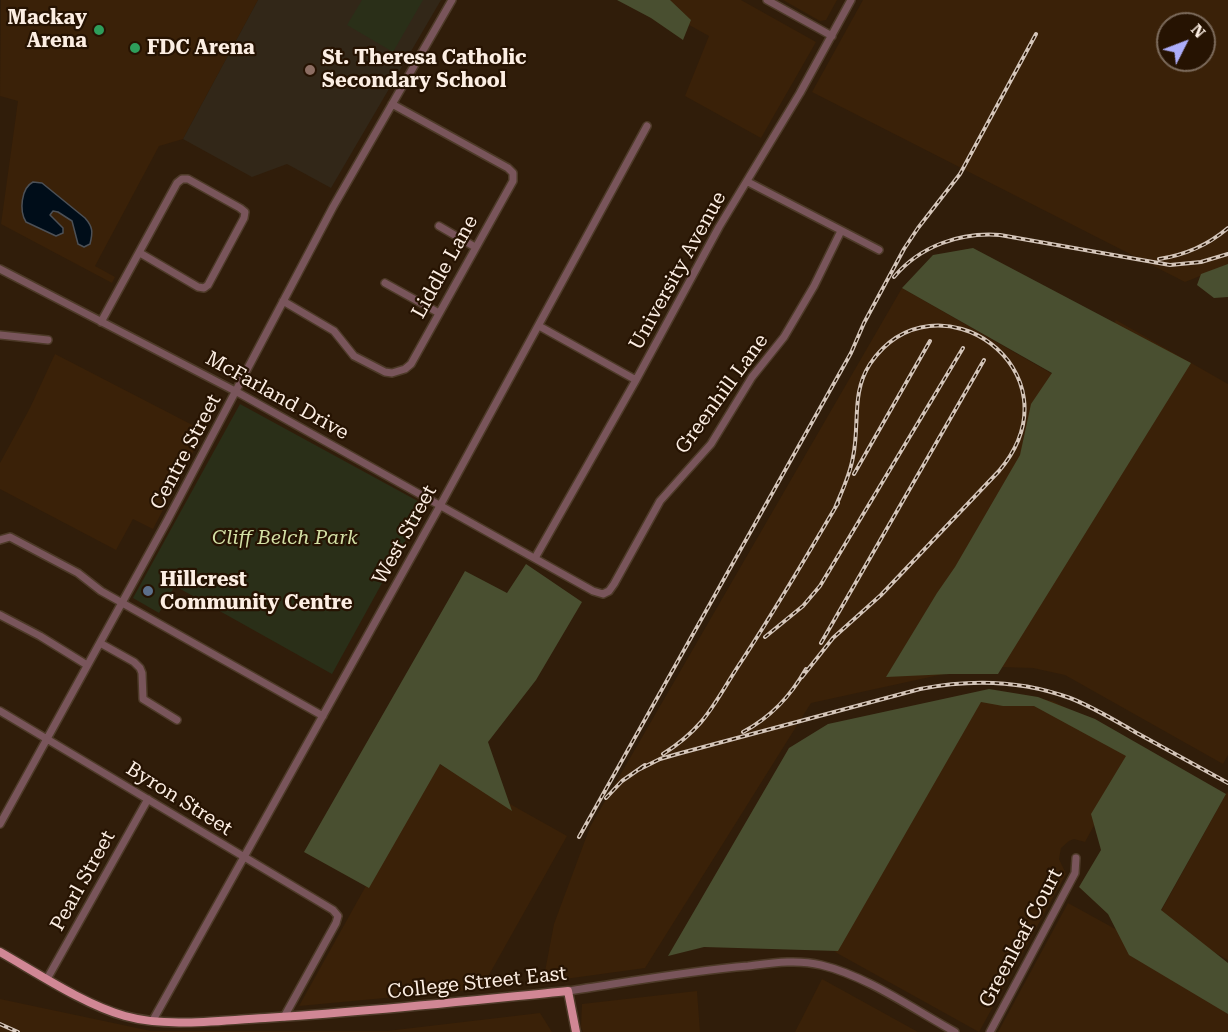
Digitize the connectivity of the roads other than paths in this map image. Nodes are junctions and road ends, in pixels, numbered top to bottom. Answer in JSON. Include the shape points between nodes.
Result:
{"nodes":[{"id":1,"x":452,"y":0,"type":"edge"},
{"id":2,"x":767,"y":0,"type":"edge"},
{"id":3,"x":851,"y":0,"type":"edge"},
{"id":4,"x":831,"y":36,"type":"junction"},
{"id":5,"x":392,"y":104,"type":"junction"},
{"id":6,"x":647,"y":126,"type":"dead end"},
{"id":7,"x":748,"y":182,"type":"junction"},
{"id":8,"x":439,"y":226,"type":"dead end"},
{"id":9,"x":841,"y":231,"type":"junction"},
{"id":10,"x":476,"y":247,"type":"junction"},
{"id":11,"x":879,"y":250,"type":"dead end"},
{"id":12,"x":140,"y":253,"type":"junction"},
{"id":13,"x":0,"y":269,"type":"edge"},
{"id":14,"x":385,"y":283,"type":"dead end"},
{"id":15,"x":283,"y":301,"type":"junction"},
{"id":16,"x":439,"y":313,"type":"junction"},
{"id":17,"x":101,"y":322,"type":"junction"},
{"id":18,"x":538,"y":326,"type":"junction"},
{"id":19,"x":0,"y":335,"type":"edge"},
{"id":20,"x":48,"y":340,"type":"dead end"},
{"id":21,"x":636,"y":380,"type":"junction"},
{"id":22,"x":237,"y":392,"type":"junction"},
{"id":23,"x":441,"y":504,"type":"junction"},
{"id":24,"x":0,"y":540,"type":"edge"},
{"id":25,"x":535,"y":558,"type":"junction"},
{"id":26,"x":122,"y":602,"type":"junction"},
{"id":27,"x":0,"y":615,"type":"edge"},
{"id":28,"x":100,"y":643,"type":"junction"},
{"id":29,"x":87,"y":665,"type":"junction"},
{"id":30,"x":0,"y":711,"type":"edge"},
{"id":31,"x":323,"y":717,"type":"junction"},
{"id":32,"x":177,"y":720,"type":"dead end"},
{"id":33,"x":47,"y":739,"type":"junction"},
{"id":34,"x":148,"y":799,"type":"junction"},
{"id":35,"x":0,"y":824,"type":"edge"},
{"id":36,"x":1076,"y":858,"type":"dead end"},
{"id":37,"x":244,"y":859,"type":"junction"},
{"id":38,"x":0,"y":952,"type":"edge"},
{"id":39,"x":47,"y":979,"type":"junction"},
{"id":40,"x":568,"y":991,"type":"junction"},
{"id":41,"x":284,"y":1017,"type":"junction"},
{"id":42,"x":153,"y":1020,"type":"junction"},
{"id":43,"x":576,"y":1032,"type":"edge"},
{"id":44,"x":955,"y":1032,"type":"edge"},
{"id":45,"x":990,"y":1032,"type":"edge"}],
"edges":[{"from":1,"to":5,"type":"street","name":"Centre Street"},
{"from":2,"to":4,"type":"street"},
{"from":3,"to":4,"type":"street","name":"University Avenue"},
{"from":4,"to":7,"type":"street","name":"University Avenue"},
{"from":5,"to":10,"type":"street","name":"Liddle Lane","via":[[513,173],[513,181]]},
{"from":5,"to":15,"type":"street","name":"Centre Street"},
{"from":6,"to":18,"type":"street","name":"West Street"},
{"from":7,"to":9,"type":"street"},
{"from":7,"to":21,"type":"street","name":"University Avenue","via":[[719,227]]},
{"from":8,"to":10,"type":"street"},
{"from":9,"to":11,"type":"street"},
{"from":9,"to":25,"type":"street","name":"Greenhill Lane","via":[[784,337],[752,377],[711,444],[660,501],[609,591],[593,591]]},
{"from":10,"to":16,"type":"street","name":"Liddle Lane"},
{"from":12,"to":12,"type":"street","via":[[182,179],[245,213],[204,288]]},
{"from":12,"to":17,"type":"street"},
{"from":13,"to":17,"type":"street","name":"McFarland Drive"},
{"from":14,"to":16,"type":"street"},
{"from":15,"to":16,"type":"street","name":"Liddle Lane","via":[[334,331],[354,356],[392,374],[411,364]]},
{"from":15,"to":22,"type":"street","name":"Centre Street"},
{"from":17,"to":22,"type":"street","name":"McFarland Drive"},
{"from":18,"to":21,"type":"street"},
{"from":18,"to":23,"type":"street","name":"West Street"},
{"from":19,"to":20,"type":"street"},
{"from":21,"to":25,"type":"street","name":"University Avenue"},
{"from":22,"to":23,"type":"street","name":"McFarland Drive"},
{"from":22,"to":26,"type":"street","name":"Centre Street"},
{"from":23,"to":25,"type":"street","name":"McFarland Drive"},
{"from":23,"to":31,"type":"street","name":"West Street"},
{"from":24,"to":26,"type":"street","via":[[10,537],[44,554]]},
{"from":26,"to":28,"type":"street","name":"Centre Street"},
{"from":26,"to":31,"type":"street"},
{"from":27,"to":29,"type":"street"},
{"from":28,"to":29,"type":"street","name":"Centre Street"},
{"from":28,"to":32,"type":"street","via":[[134,662],[142,673],[143,699]]},
{"from":29,"to":33,"type":"street","name":"Centre Street"},
{"from":30,"to":33,"type":"street","name":"Byron Street"},
{"from":31,"to":37,"type":"street","name":"West Street"},
{"from":33,"to":34,"type":"street","name":"Byron Street"},
{"from":33,"to":35,"type":"street","name":"Centre Street"},
{"from":34,"to":37,"type":"street","name":"Byron Street"},
{"from":34,"to":39,"type":"street","name":"Pearl Street"},
{"from":36,"to":45,"type":"street","name":"Greenleaf Court","via":[[1075,873]]},
{"from":37,"to":41,"type":"street","name":"Byron Street","via":[[324,903],[338,916]]},
{"from":37,"to":42,"type":"street","name":"West Street"},
{"from":38,"to":39,"type":"main road","name":"College Street East"},
{"from":39,"to":42,"type":"main road","name":"College Street East","via":[[106,1009]]},
{"from":40,"to":41,"type":"main road","name":"College Street East"},
{"from":40,"to":43,"type":"main road"},
{"from":40,"to":44,"type":"street","name":"College Street East","via":[[727,968],[789,962],[819,964],[864,981]]},
{"from":41,"to":42,"type":"main road","name":"College Street East","via":[[197,1022]]}]}
